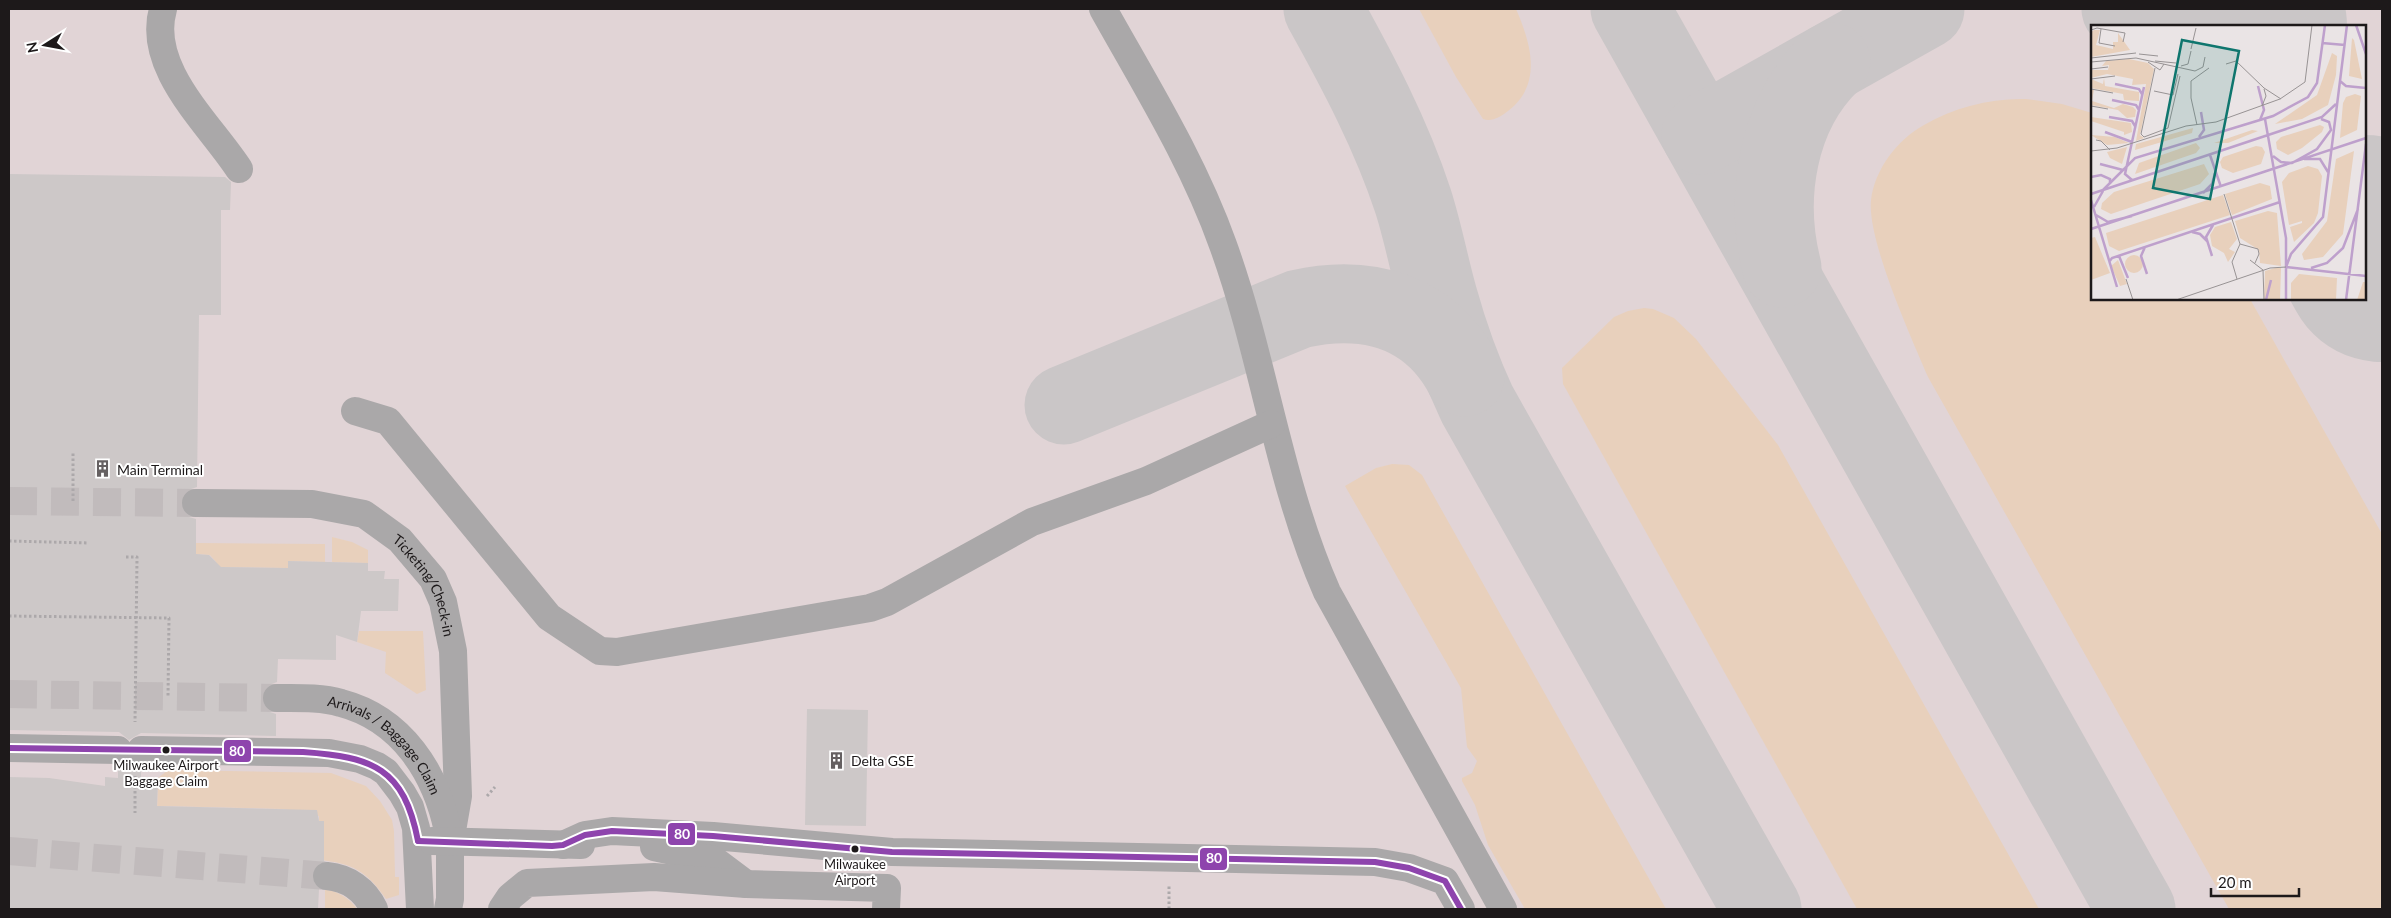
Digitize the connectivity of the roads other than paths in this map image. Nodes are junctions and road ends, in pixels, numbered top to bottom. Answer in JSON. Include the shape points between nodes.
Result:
{"nodes":[{"id":1,"x":163,"y":9,"type":"edge"},
{"id":2,"x":1102,"y":9,"type":"edge"},
{"id":3,"x":239,"y":169,"type":"dead end"},
{"id":4,"x":355,"y":411,"type":"dead end"},
{"id":5,"x":1272,"y":424,"type":"junction"},
{"id":6,"x":196,"y":502,"type":"tunnel mouth"},
{"id":7,"x":277,"y":698,"type":"tunnel mouth"},
{"id":8,"x":9,"y":748,"type":"edge"},
{"id":9,"x":418,"y":841,"type":"junction"},
{"id":10,"x":450,"y":842,"type":"junction"},
{"id":11,"x":563,"y":845,"type":"junction"},
{"id":12,"x":327,"y":876,"type":"tunnel mouth"},
{"id":13,"x":746,"y":884,"type":"junction"},
{"id":14,"x":374,"y":909,"type":"edge"},
{"id":15,"x":420,"y":909,"type":"edge"},
{"id":16,"x":448,"y":909,"type":"edge"},
{"id":17,"x":502,"y":909,"type":"edge"},
{"id":18,"x":886,"y":909,"type":"edge"},
{"id":19,"x":1460,"y":909,"type":"edge"},
{"id":20,"x":1503,"y":909,"type":"edge"}],
"edges":[{"from":1,"to":3,"type":"street","via":[[159,33],[167,65],[201,119]]},
{"from":2,"to":5,"type":"street","via":[[1176,141],[1219,235],[1238,291]]},
{"from":4,"to":5,"type":"street","via":[[388,421],[549,617],[600,651],[617,652],[870,608],[1032,522],[1146,481]]},
{"from":5,"to":20,"type":"street","via":[[1314,562],[1327,592]]},
{"from":6,"to":10,"type":"street","name":"Ticketing/Check-in","via":[[312,504],[364,514],[409,549],[433,579],[443,602],[453,652],[458,796]]},
{"from":7,"to":10,"type":"street","name":"Arrivals / Baggage Claim","via":[[341,703],[370,715],[393,730],[419,758],[433,781]]},
{"from":8,"to":9,"type":"street","via":[[320,753],[360,758],[386,772],[399,788],[410,806]]},
{"from":9,"to":10,"type":"street"},
{"from":9,"to":15,"type":"street"},
{"from":10,"to":11,"type":"street"},
{"from":10,"to":16,"type":"street"},
{"from":11,"to":13,"type":"street","via":[[663,847],[714,860]]},
{"from":11,"to":19,"type":"street","via":[[585,835],[612,831],[713,836],[892,852],[1375,862],[1409,868],[1445,881]]},
{"from":12,"to":14,"type":"street","via":[[340,878],[361,890]]},
{"from":13,"to":17,"type":"street","via":[[654,877],[527,883],[510,897]]},
{"from":13,"to":18,"type":"street","via":[[886,888]]}]}
